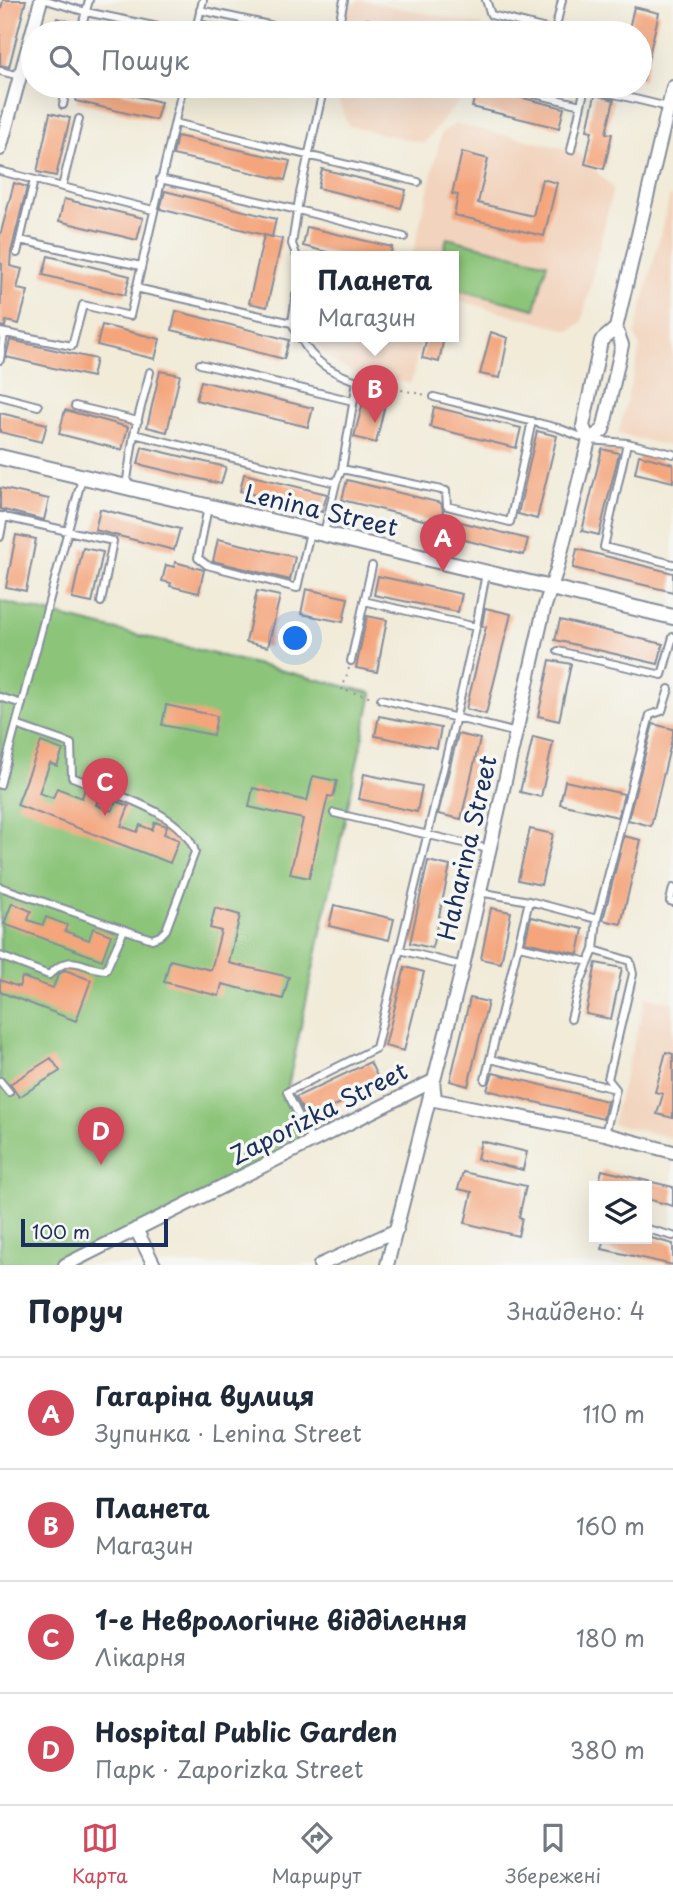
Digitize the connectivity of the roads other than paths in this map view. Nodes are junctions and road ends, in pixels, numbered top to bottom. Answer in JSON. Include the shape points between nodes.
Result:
{"nodes":[{"id":1,"x":43,"y":0,"type":"edge"},
{"id":2,"x":89,"y":0,"type":"edge"},
{"id":3,"x":203,"y":0,"type":"edge"},
{"id":4,"x":344,"y":0,"type":"edge"},
{"id":5,"x":486,"y":0,"type":"edge"},
{"id":6,"x":562,"y":0,"type":"edge"},
{"id":7,"x":200,"y":10,"type":"junction"},
{"id":8,"x":86,"y":12,"type":"junction"},
{"id":9,"x":37,"y":21,"type":"edge"},
{"id":10,"x":83,"y":21,"type":"edge"},
{"id":11,"x":129,"y":21,"type":"edge"},
{"id":12,"x":198,"y":21,"type":"edge"},
{"id":13,"x":251,"y":21,"type":"edge"},
{"id":14,"x":340,"y":21,"type":"edge"},
{"id":15,"x":515,"y":21,"type":"edge"},
{"id":16,"x":559,"y":21,"type":"edge"},
{"id":17,"x":0,"y":71,"type":"edge"},
{"id":18,"x":21,"y":73,"type":"edge"},
{"id":19,"x":20,"y":76,"type":"junction"},
{"id":20,"x":673,"y":88,"type":"edge"},
{"id":21,"x":64,"y":98,"type":"edge"},
{"id":22,"x":180,"y":98,"type":"edge"},
{"id":23,"x":321,"y":98,"type":"edge"},
{"id":24,"x":552,"y":98,"type":"edge"},
{"id":25,"x":582,"y":98,"type":"edge"},
{"id":26,"x":634,"y":98,"type":"edge"},
{"id":27,"x":63,"y":105,"type":"dead end"},
{"id":28,"x":581,"y":105,"type":"junction"},
{"id":29,"x":671,"y":107,"type":"edge"},
{"id":30,"x":79,"y":119,"type":"dead end"},
{"id":31,"x":175,"y":122,"type":"junction"},
{"id":32,"x":0,"y":149,"type":"edge"},
{"id":33,"x":571,"y":150,"type":"dead end"},
{"id":34,"x":308,"y":156,"type":"junction"},
{"id":35,"x":0,"y":171,"type":"edge"},
{"id":36,"x":160,"y":179,"type":"junction"},
{"id":37,"x":34,"y":180,"type":"junction"},
{"id":38,"x":418,"y":181,"type":"dead end"},
{"id":39,"x":62,"y":187,"type":"junction"},
{"id":40,"x":153,"y":210,"type":"junction"},
{"id":41,"x":298,"y":210,"type":"junction"},
{"id":42,"x":404,"y":237,"type":"dead end"},
{"id":43,"x":20,"y":240,"type":"junction"},
{"id":44,"x":295,"y":251,"type":"edge"},
{"id":45,"x":17,"y":253,"type":"dead end"},
{"id":46,"x":141,"y":266,"type":"junction"},
{"id":47,"x":136,"y":288,"type":"junction"},
{"id":48,"x":291,"y":323,"type":"edge"},
{"id":49,"x":616,"y":328,"type":"junction"},
{"id":50,"x":2,"y":332,"type":"edge"},
{"id":51,"x":302,"y":342,"type":"edge"},
{"id":52,"x":0,"y":360,"type":"edge"},
{"id":53,"x":200,"y":364,"type":"dead end"},
{"id":54,"x":150,"y":372,"type":"dead end"},
{"id":55,"x":0,"y":396,"type":"edge"},
{"id":56,"x":434,"y":397,"type":"road end"},
{"id":57,"x":353,"y":401,"type":"junction"},
{"id":58,"x":38,"y":406,"type":"dead end"},
{"id":59,"x":75,"y":406,"type":"dead end"},
{"id":60,"x":138,"y":421,"type":"junction"},
{"id":61,"x":532,"y":421,"type":"junction"},
{"id":62,"x":134,"y":434,"type":"junction"},
{"id":63,"x":589,"y":440,"type":"junction"},
{"id":64,"x":627,"y":443,"type":"junction"},
{"id":65,"x":673,"y":454,"type":"edge"},
{"id":66,"x":0,"y":457,"type":"edge"},
{"id":67,"x":342,"y":470,"type":"junction"},
{"id":68,"x":83,"y":476,"type":"junction"},
{"id":69,"x":336,"y":484,"type":"junction"},
{"id":70,"x":126,"y":486,"type":"junction"},
{"id":71,"x":208,"y":507,"type":"junction"},
{"id":72,"x":2,"y":516,"type":"edge"},
{"id":73,"x":69,"y":532,"type":"junction"},
{"id":74,"x":317,"y":534,"type":"junction"},
{"id":75,"x":0,"y":537,"type":"edge"},
{"id":76,"x":673,"y":564,"type":"edge"},
{"id":77,"x":372,"y":566,"type":"dead end"},
{"id":78,"x":486,"y":573,"type":"junction"},
{"id":79,"x":551,"y":587,"type":"junction"},
{"id":80,"x":364,"y":601,"type":"junction"},
{"id":81,"x":101,"y":602,"type":"dead end"},
{"id":82,"x":673,"y":617,"type":"edge"},
{"id":83,"x":476,"y":626,"type":"junction"},
{"id":84,"x":673,"y":636,"type":"edge"},
{"id":85,"x":558,"y":651,"type":"dead end"},
{"id":86,"x":351,"y":661,"type":"road end"},
{"id":87,"x":662,"y":674,"type":"junction"},
{"id":88,"x":671,"y":690,"type":"edge"},
{"id":89,"x":0,"y":697,"type":"edge"},
{"id":90,"x":381,"y":699,"type":"road end"},
{"id":91,"x":22,"y":704,"type":"junction"},
{"id":92,"x":456,"y":716,"type":"junction"},
{"id":93,"x":16,"y":725,"type":"junction"},
{"id":94,"x":517,"y":733,"type":"junction"},
{"id":95,"x":0,"y":785,"type":"edge"},
{"id":96,"x":334,"y":813,"type":"dead end"},
{"id":97,"x":428,"y":835,"type":"junction"},
{"id":98,"x":489,"y":849,"type":"junction"},
{"id":99,"x":0,"y":887,"type":"edge"},
{"id":100,"x":673,"y":888,"type":"edge"},
{"id":101,"x":479,"y":892,"type":"junction"},
{"id":102,"x":529,"y":901,"type":"junction"},
{"id":103,"x":673,"y":902,"type":"edge"},
{"id":104,"x":597,"y":919,"type":"junction"},
{"id":105,"x":124,"y":930,"type":"junction"},
{"id":106,"x":519,"y":946,"type":"junction"},
{"id":107,"x":400,"y":950,"type":"junction"},
{"id":108,"x":594,"y":950,"type":"junction"},
{"id":109,"x":0,"y":956,"type":"edge"},
{"id":110,"x":589,"y":962,"type":"junction"},
{"id":111,"x":463,"y":966,"type":"junction"},
{"id":112,"x":571,"y":1019,"type":"dead end"},
{"id":113,"x":490,"y":1059,"type":"junction"},
{"id":114,"x":433,"y":1080,"type":"junction"},
{"id":115,"x":485,"y":1080,"type":"dead end"},
{"id":116,"x":0,"y":1081,"type":"edge"},
{"id":117,"x":616,"y":1089,"type":"junction"},
{"id":118,"x":9,"y":1092,"type":"dead end"},
{"id":119,"x":605,"y":1135,"type":"junction"},
{"id":120,"x":312,"y":1142,"type":"junction"},
{"id":121,"x":673,"y":1152,"type":"edge"},
{"id":122,"x":136,"y":1229,"type":"junction"},
{"id":123,"x":397,"y":1230,"type":"junction"},
{"id":124,"x":652,"y":1230,"type":"edge"},
{"id":125,"x":673,"y":1236,"type":"edge"},
{"id":126,"x":67,"y":1265,"type":"edge"},
{"id":127,"x":154,"y":1265,"type":"edge"},
{"id":128,"x":320,"y":1265,"type":"edge"},
{"id":129,"x":387,"y":1265,"type":"edge"}],
"edges":[{"from":1,"to":8,"type":"lane"},
{"from":1,"to":9,"type":"street"},
{"from":2,"to":8,"type":"lane"},
{"from":3,"to":7,"type":"lane"},
{"from":4,"to":14,"type":"lane"},
{"from":5,"to":15,"type":"lane","via":[[491,15]]},
{"from":6,"to":16,"type":"lane"},
{"from":7,"to":12,"type":"lane"},
{"from":7,"to":13,"type":"lane"},
{"from":8,"to":10,"type":"lane"},
{"from":8,"to":11,"type":"lane"},
{"from":17,"to":19,"type":"lane"},
{"from":18,"to":19,"type":"street"},
{"from":19,"to":32,"type":"street"},
{"from":20,"to":29,"type":"street","name":"Haharina Street"},
{"from":21,"to":27,"type":"lane"},
{"from":22,"to":31,"type":"lane"},
{"from":23,"to":34,"type":"lane"},
{"from":24,"to":28,"type":"lane"},
{"from":25,"to":28,"type":"lane"},
{"from":26,"to":29,"type":"lane"},
{"from":28,"to":33,"type":"lane"},
{"from":29,"to":49,"type":"street","name":"Haharina Street"},
{"from":30,"to":39,"type":"lane"},
{"from":31,"to":34,"type":"lane"},
{"from":31,"to":36,"type":"lane"},
{"from":34,"to":38,"type":"lane"},
{"from":34,"to":41,"type":"lane"},
{"from":35,"to":37,"type":"lane"},
{"from":36,"to":40,"type":"lane"},
{"from":36,"to":41,"type":"lane"},
{"from":37,"to":39,"type":"lane"},
{"from":37,"to":43,"type":"lane"},
{"from":39,"to":40,"type":"lane"},
{"from":40,"to":46,"type":"lane"},
{"from":41,"to":42,"type":"lane"},
{"from":41,"to":44,"type":"lane"},
{"from":43,"to":45,"type":"lane"},
{"from":43,"to":46,"type":"lane"},
{"from":46,"to":47,"type":"lane"},
{"from":47,"to":48,"type":"lane"},
{"from":47,"to":50,"type":"lane","via":[[130,316],[83,305],[72,346]]},
{"from":49,"to":63,"type":"street","name":"Haharina Street","via":[[601,341],[583,426]]},
{"from":49,"to":63,"type":"street","name":"Haharina Street","via":[[622,345],[603,430]]},
{"from":50,"to":52,"type":"lane"},
{"from":51,"to":57,"type":"lane","via":[[308,353],[334,373],[356,381]]},
{"from":53,"to":57,"type":"lane"},
{"from":54,"to":60,"type":"lane"},
{"from":55,"to":58,"type":"lane"},
{"from":56,"to":61,"type":"lane"},
{"from":57,"to":67,"type":"lane"},
{"from":59,"to":60,"type":"lane"},
{"from":60,"to":62,"type":"lane"},
{"from":61,"to":63,"type":"lane"},
{"from":61,"to":67,"type":"lane","via":[[510,522],[447,506],[446,491]]},
{"from":62,"to":69,"type":"lane"},
{"from":62,"to":70,"type":"lane"},
{"from":63,"to":64,"type":"lane"},
{"from":63,"to":79,"type":"street","name":"Haharina Street"},
{"from":64,"to":65,"type":"lane"},
{"from":64,"to":76,"type":"lane","via":[[604,547]]},
{"from":66,"to":68,"type":"street","name":"Lenina Street"},
{"from":67,"to":69,"type":"lane"},
{"from":68,"to":70,"type":"street","name":"Lenina Street"},
{"from":68,"to":73,"type":"lane"},
{"from":69,"to":74,"type":"lane"},
{"from":70,"to":71,"type":"street","name":"Lenina Street"},
{"from":71,"to":74,"type":"street","name":"Lenina Street"},
{"from":71,"to":74,"type":"lane","via":[[198,558],[207,565],[297,588]]},
{"from":72,"to":73,"type":"lane"},
{"from":72,"to":75,"type":"lane"},
{"from":73,"to":81,"type":"lane","via":[[113,541]]},
{"from":73,"to":91,"type":"lane"},
{"from":74,"to":78,"type":"street","name":"Lenina Street"},
{"from":77,"to":80,"type":"lane"},
{"from":78,"to":79,"type":"street","name":"Lenina Street"},
{"from":78,"to":83,"type":"lane"},
{"from":79,"to":82,"type":"street","name":"Lenina Street"},
{"from":79,"to":94,"type":"street","name":"Haharina Street"},
{"from":80,"to":83,"type":"lane"},
{"from":80,"to":86,"type":"lane"},
{"from":83,"to":92,"type":"lane"},
{"from":84,"to":87,"type":"lane"},
{"from":85,"to":87,"type":"lane"},
{"from":87,"to":88,"type":"lane"},
{"from":88,"to":104,"type":"lane","via":[[662,711],[650,715]]},
{"from":89,"to":91,"type":"lane"},
{"from":90,"to":92,"type":"lane"},
{"from":91,"to":93,"type":"lane"},
{"from":92,"to":94,"type":"lane"},
{"from":92,"to":97,"type":"lane"},
{"from":93,"to":95,"type":"lane"},
{"from":93,"to":105,"type":"lane","via":[[71,744],[72,777],[175,822],[192,842],[195,852],[166,930],[152,939]]},
{"from":94,"to":98,"type":"street","name":"Haharina Street"},
{"from":96,"to":97,"type":"lane"},
{"from":97,"to":98,"type":"lane"},
{"from":97,"to":107,"type":"lane"},
{"from":98,"to":101,"type":"street","name":"Haharina Street"},
{"from":99,"to":105,"type":"lane"},
{"from":100,"to":103,"type":"lane"},
{"from":101,"to":102,"type":"lane"},
{"from":101,"to":111,"type":"street","name":"Haharina Street"},
{"from":102,"to":104,"type":"lane"},
{"from":102,"to":106,"type":"lane"},
{"from":104,"to":108,"type":"lane"},
{"from":105,"to":109,"type":"lane","via":[[106,970],[69,961],[48,975]]},
{"from":106,"to":110,"type":"lane"},
{"from":106,"to":113,"type":"lane"},
{"from":107,"to":111,"type":"lane"},
{"from":107,"to":120,"type":"lane","via":[[376,1048],[287,1091]]},
{"from":108,"to":110,"type":"lane"},
{"from":108,"to":117,"type":"lane","via":[[630,961],[633,974],[608,1079]]},
{"from":110,"to":112,"type":"lane"},
{"from":111,"to":114,"type":"street","name":"Haharina Street"},
{"from":113,"to":115,"type":"lane"},
{"from":113,"to":117,"type":"lane"},
{"from":114,"to":119,"type":"street","name":"Zaporizka Street","via":[[435,1100]]},
{"from":114,"to":120,"type":"street","name":"Zaporizka Street"},
{"from":114,"to":123,"type":"street","name":"Haharina Street"},
{"from":116,"to":118,"type":"lane"},
{"from":117,"to":119,"type":"lane"},
{"from":119,"to":121,"type":"street","name":"Zaporizka Street"},
{"from":120,"to":122,"type":"street","name":"Zaporizka Street"},
{"from":122,"to":126,"type":"street","name":"Zaporizka Street"},
{"from":122,"to":127,"type":"street"},
{"from":123,"to":128,"type":"street"},
{"from":123,"to":129,"type":"street","name":"Haharina Street"},
{"from":124,"to":125,"type":"lane"}]}
